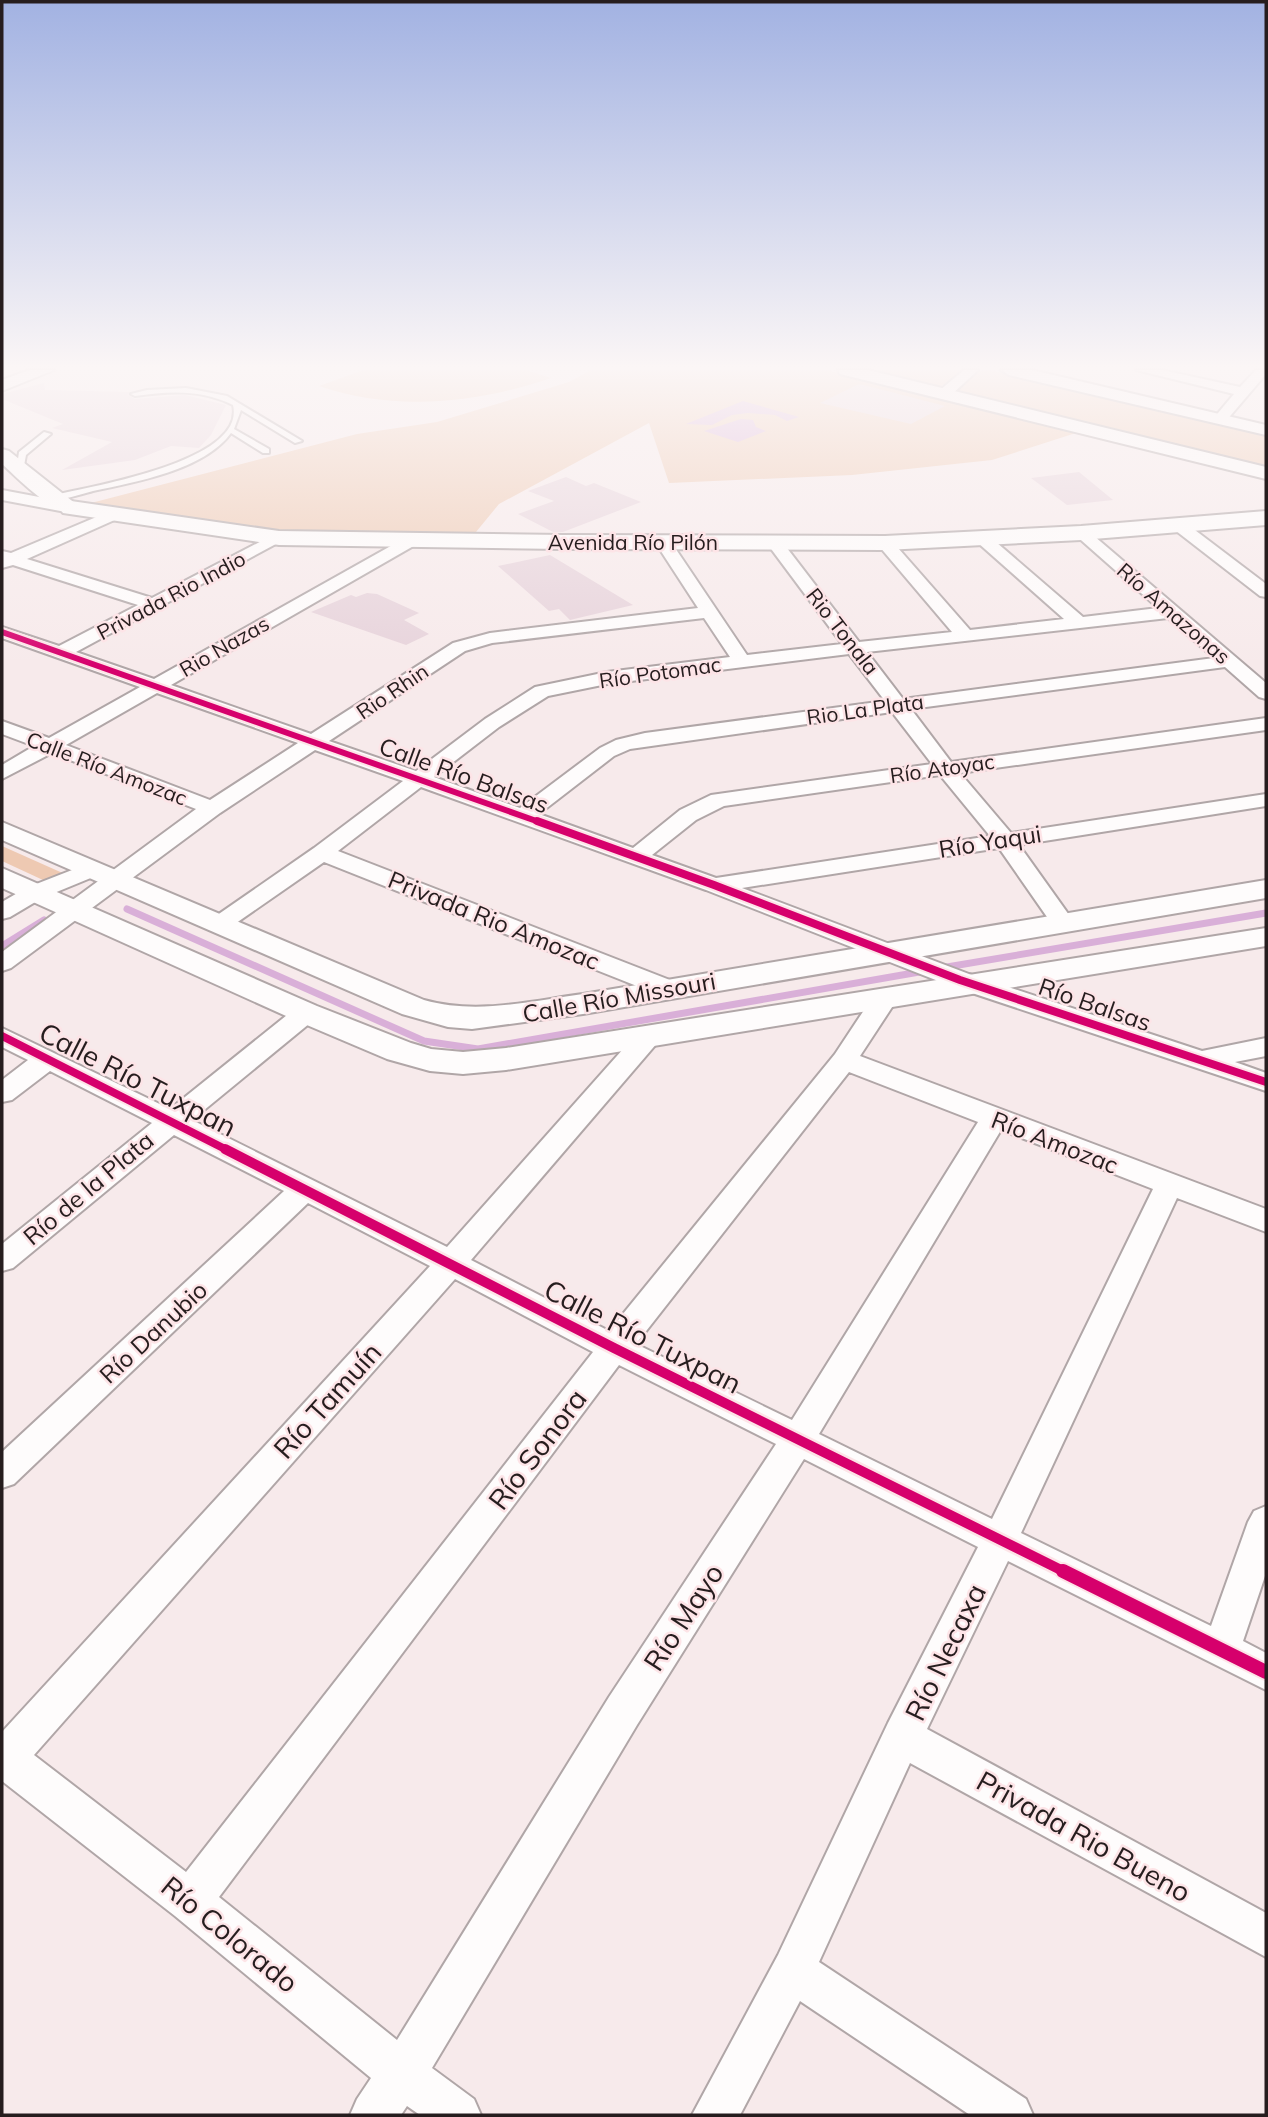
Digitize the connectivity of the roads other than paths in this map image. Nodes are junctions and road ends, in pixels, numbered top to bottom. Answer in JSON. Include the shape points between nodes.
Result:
{"nodes":[{"id":1,"x":17,"y":469,"type":"edge"},
{"id":2,"x":166,"y":469,"type":"edge"},
{"id":3,"x":1249,"y":469,"type":"edge"},
{"id":4,"x":19,"y":471,"type":"joint"},
{"id":5,"x":1266,"y":473,"type":"edge"},
{"id":6,"x":2,"y":495,"type":"edge"},
{"id":7,"x":62,"y":503,"type":"junction"},
{"id":8,"x":113,"y":515,"type":"junction"},
{"id":9,"x":1266,"y":518,"type":"edge"},
{"id":10,"x":1177,"y":524,"type":"junction"},
{"id":11,"x":1081,"y":533,"type":"junction"},
{"id":12,"x":279,"y":538,"type":"junction"},
{"id":13,"x":983,"y":539,"type":"junction"},
{"id":14,"x":411,"y":541,"type":"junction"},
{"id":15,"x":663,"y":542,"type":"junction"},
{"id":16,"x":775,"y":542,"type":"junction"},
{"id":17,"x":885,"y":543,"type":"junction"},
{"id":18,"x":5,"y":559,"type":"edge"},
{"id":19,"x":1266,"y":593,"type":"edge"},
{"id":20,"x":153,"y":604,"type":"junction"},
{"id":21,"x":709,"y":612,"type":"junction"},
{"id":22,"x":1173,"y":612,"type":"junction"},
{"id":23,"x":1079,"y":622,"type":"junction"},
{"id":24,"x":2,"y":632,"type":"edge"},
{"id":25,"x":966,"y":636,"type":"junction"},
{"id":26,"x":857,"y":648,"type":"junction"},
{"id":27,"x":62,"y":652,"type":"junction"},
{"id":28,"x":742,"y":661,"type":"junction"},
{"id":29,"x":1230,"y":662,"type":"junction"},
{"id":30,"x":155,"y":685,"type":"junction"},
{"id":31,"x":1266,"y":692,"type":"edge"},
{"id":32,"x":899,"y":704,"type":"junction"},
{"id":33,"x":1266,"y":724,"type":"edge"},
{"id":34,"x":2,"y":727,"type":"edge"},
{"id":35,"x":315,"y":742,"type":"junction"},
{"id":36,"x":48,"y":746,"type":"junction"},
{"id":37,"x":945,"y":768,"type":"junction"},
{"id":38,"x":2,"y":773,"type":"edge"},
{"id":39,"x":418,"y":778,"type":"junction"},
{"id":40,"x":1266,"y":800,"type":"edge"},
{"id":41,"x":212,"y":808,"type":"junction"},
{"id":42,"x":523,"y":816,"type":"junction"},
{"id":43,"x":2,"y":830,"type":"edge"},
{"id":44,"x":1004,"y":839,"type":"junction"},
{"id":45,"x":322,"y":853,"type":"junction"},
{"id":46,"x":636,"y":857,"type":"junction"},
{"id":47,"x":104,"y":875,"type":"junction"},
{"id":48,"x":2,"y":877,"type":"edge"},
{"id":49,"x":714,"y":886,"type":"junction"},
{"id":50,"x":1266,"y":889,"type":"edge"},
{"id":51,"x":34,"y":893,"type":"junction"},
{"id":52,"x":76,"y":911,"type":"junction"},
{"id":53,"x":2,"y":912,"type":"edge"},
{"id":54,"x":1062,"y":922,"type":"junction"},
{"id":55,"x":221,"y":923,"type":"junction"},
{"id":56,"x":1266,"y":937,"type":"edge"},
{"id":57,"x":899,"y":957,"type":"junction"},
{"id":58,"x":2,"y":963,"type":"edge"},
{"id":59,"x":971,"y":983,"type":"junction"},
{"id":60,"x":666,"y":988,"type":"junction"},
{"id":61,"x":885,"y":998,"type":"junction"},
{"id":62,"x":306,"y":1013,"type":"junction"},
{"id":63,"x":2,"y":1036,"type":"edge"},
{"id":64,"x":649,"y":1036,"type":"junction"},
{"id":65,"x":1266,"y":1047,"type":"edge"},
{"id":66,"x":48,"y":1059,"type":"junction"},
{"id":67,"x":844,"y":1060,"type":"junction"},
{"id":68,"x":1201,"y":1060,"type":"junction"},
{"id":69,"x":1266,"y":1082,"type":"edge"},
{"id":70,"x":2,"y":1093,"type":"edge"},
{"id":71,"x":994,"y":1119,"type":"junction"},
{"id":72,"x":170,"y":1121,"type":"junction"},
{"id":73,"x":1169,"y":1185,"type":"junction"},
{"id":74,"x":304,"y":1189,"type":"junction"},
{"id":75,"x":1266,"y":1221,"type":"edge"},
{"id":76,"x":2,"y":1260,"type":"edge"},
{"id":77,"x":452,"y":1263,"type":"junction"},
{"id":78,"x":614,"y":1348,"type":"junction"},
{"id":79,"x":798,"y":1439,"type":"junction"},
{"id":80,"x":2,"y":1474,"type":"edge"},
{"id":81,"x":1266,"y":1522,"type":"edge"},
{"id":82,"x":1000,"y":1540,"type":"junction"},
{"id":83,"x":1223,"y":1649,"type":"junction"},
{"id":84,"x":1266,"y":1672,"type":"edge"},
{"id":85,"x":902,"y":1737,"type":"junction"},
{"id":86,"x":3,"y":1758,"type":"edge"},
{"id":87,"x":190,"y":1901,"type":"junction"},
{"id":88,"x":1266,"y":1936,"type":"edge"},
{"id":89,"x":793,"y":1970,"type":"junction"},
{"id":90,"x":402,"y":2074,"type":"junction"},
{"id":91,"x":373,"y":2115,"type":"edge"},
{"id":92,"x":458,"y":2115,"type":"edge"},
{"id":93,"x":715,"y":2115,"type":"edge"},
{"id":94,"x":1010,"y":2115,"type":"edge"}],
"edges":[{"from":1,"to":4,"type":"street"},
{"from":2,"to":7,"type":"lane"},
{"from":3,"to":5,"type":"street"},
{"from":4,"to":7,"type":"street"},
{"from":6,"to":7,"type":"street","name":"Avenida Río Pilón"},
{"from":7,"to":8,"type":"main road","name":"Avenida Río Pilón"},
{"from":8,"to":12,"type":"main road","name":"Avenida Río Pilón"},
{"from":8,"to":18,"type":"street"},
{"from":9,"to":10,"type":"main road","name":"Avenida Río Pilón"},
{"from":10,"to":11,"type":"main road","name":"Avenida Río Pilón"},
{"from":10,"to":19,"type":"street"},
{"from":11,"to":13,"type":"main road","name":"Avenida Río Pilón"},
{"from":11,"to":22,"type":"street","name":"Río Amazonas"},
{"from":12,"to":14,"type":"main road","name":"Avenida Río Pilón"},
{"from":12,"to":20,"type":"street","name":"Privada Rio Indio"},
{"from":13,"to":17,"type":"main road","name":"Avenida Río Pilón"},
{"from":13,"to":23,"type":"street"},
{"from":14,"to":15,"type":"main road","name":"Avenida Río Pilón"},
{"from":14,"to":30,"type":"street","name":"Rio Nazas"},
{"from":15,"to":16,"type":"main road","name":"Avenida Río Pilón"},
{"from":15,"to":21,"type":"street"},
{"from":16,"to":17,"type":"main road","name":"Avenida Río Pilón"},
{"from":16,"to":26,"type":"street","name":"Rio Tonala"},
{"from":17,"to":25,"type":"street"},
{"from":18,"to":20,"type":"street"},
{"from":20,"to":27,"type":"street","name":"Privada Rio Indio"},
{"from":21,"to":28,"type":"street"},
{"from":21,"to":35,"type":"street","name":"Rio Rhin","via":[[472,642],[447,653]]},
{"from":22,"to":23,"type":"street","name":"Río Potomac"},
{"from":22,"to":29,"type":"street","name":"Río Amazonas"},
{"from":23,"to":25,"type":"street","name":"Río Potomac"},
{"from":24,"to":27,"type":"street","name":"Calle Río Balsas"},
{"from":25,"to":26,"type":"street","name":"Río Potomac"},
{"from":26,"to":28,"type":"street","name":"Río Potomac"},
{"from":26,"to":32,"type":"street","name":"Rio Tonala"},
{"from":27,"to":30,"type":"street","name":"Calle Río Balsas"},
{"from":28,"to":39,"type":"street","name":"Río Potomac","via":[[542,691]]},
{"from":29,"to":31,"type":"street","name":"Río Amazonas"},
{"from":29,"to":32,"type":"street","name":"Rio La Plata"},
{"from":30,"to":35,"type":"street","name":"Calle Río Balsas"},
{"from":30,"to":36,"type":"street","name":"Rio Nazas"},
{"from":32,"to":37,"type":"street","name":"Rio Tonala"},
{"from":32,"to":42,"type":"street","name":"Rio La Plata","via":[[623,744]]},
{"from":33,"to":37,"type":"street","name":"Río Atoyac"},
{"from":34,"to":36,"type":"street","name":"Calle Río Amozac"},
{"from":35,"to":39,"type":"street","name":"Calle Río Balsas"},
{"from":35,"to":41,"type":"street","name":"Rio Rhin"},
{"from":36,"to":38,"type":"street","name":"Rio Nazas"},
{"from":36,"to":41,"type":"street","name":"Calle Río Amozac"},
{"from":37,"to":44,"type":"street","name":"Rio Tonala"},
{"from":37,"to":46,"type":"street","name":"Río Atoyac","via":[[719,800],[688,815]]},
{"from":39,"to":42,"type":"street","name":"Calle Río Balsas"},
{"from":39,"to":45,"type":"street","name":"Río Potomac"},
{"from":40,"to":44,"type":"street","name":"Río Yaqui"},
{"from":41,"to":47,"type":"street","name":"Rio Rhin"},
{"from":42,"to":46,"type":"street","name":"Calle Río Balsas"},
{"from":43,"to":47,"type":"street","name":"Calle Río Missouri"},
{"from":44,"to":49,"type":"street","name":"Río Yaqui"},
{"from":44,"to":54,"type":"street","name":"Rio Tonala"},
{"from":45,"to":55,"type":"street","name":"Río Potomac"},
{"from":45,"to":60,"type":"street","name":"Privada Rio Amozac"},
{"from":46,"to":49,"type":"street","name":"Calle Río Balsas"},
{"from":47,"to":51,"type":"street"},
{"from":47,"to":52,"type":"street"},
{"from":47,"to":55,"type":"street","name":"Calle Río Missouri"},
{"from":48,"to":51,"type":"street","name":"Calle Río Missouri"},
{"from":49,"to":57,"type":"street","name":"Calle Río Balsas"},
{"from":50,"to":54,"type":"street","name":"Calle Río Missouri"},
{"from":51,"to":52,"type":"street","name":"Calle Río Missouri"},
{"from":51,"to":53,"type":"street"},
{"from":52,"to":58,"type":"street"},
{"from":52,"to":62,"type":"street","name":"Calle Río Missouri"},
{"from":54,"to":57,"type":"street","name":"Calle Río Missouri"},
{"from":55,"to":60,"type":"street","name":"Calle Río Missouri","via":[[414,1007],[448,1017],[500,1017]]},
{"from":56,"to":59,"type":"street","name":"Calle Río Missouri"},
{"from":57,"to":59,"type":"street","name":"Río Balsas"},
{"from":57,"to":60,"type":"street","name":"Calle Río Missouri"},
{"from":59,"to":61,"type":"street","name":"Calle Río Missouri"},
{"from":59,"to":68,"type":"street","name":"Río Balsas"},
{"from":61,"to":64,"type":"street","name":"Calle Río Missouri"},
{"from":61,"to":67,"type":"street","name":"Río Sonora"},
{"from":62,"to":64,"type":"street","name":"Calle Río Missouri","via":[[399,1051],[463,1063]]},
{"from":62,"to":72,"type":"street","name":"Río de la Plata"},
{"from":63,"to":66,"type":"street","name":"Calle Río Tuxpan"},
{"from":64,"to":77,"type":"street","name":"Río Tamuín"},
{"from":65,"to":68,"type":"street"},
{"from":66,"to":70,"type":"street"},
{"from":66,"to":72,"type":"street","name":"Calle Río Tuxpan"},
{"from":67,"to":71,"type":"street","name":"Río Amozac"},
{"from":67,"to":78,"type":"street","name":"Río Sonora"},
{"from":68,"to":69,"type":"street","name":"Río Balsas"},
{"from":71,"to":73,"type":"street","name":"Río Amozac"},
{"from":71,"to":79,"type":"street","name":"Río Mayo"},
{"from":72,"to":74,"type":"street","name":"Calle Río Tuxpan"},
{"from":72,"to":76,"type":"street","name":"Río de la Plata"},
{"from":73,"to":75,"type":"street","name":"Río Amozac"},
{"from":73,"to":82,"type":"street","name":"Río Necaxa"},
{"from":74,"to":77,"type":"street","name":"Calle Río Tuxpan"},
{"from":74,"to":80,"type":"street","name":"Río Danubio"},
{"from":77,"to":78,"type":"street","name":"Calle Río Tuxpan"},
{"from":77,"to":86,"type":"street","name":"Río Tamuín"},
{"from":78,"to":79,"type":"street","name":"Calle Río Tuxpan"},
{"from":78,"to":87,"type":"street","name":"Río Sonora"},
{"from":79,"to":82,"type":"street","name":"Calle Río Tuxpan"},
{"from":79,"to":90,"type":"street","name":"Río Mayo","via":[[624,1711]]},
{"from":81,"to":83,"type":"street"},
{"from":82,"to":83,"type":"street","name":"Calle Río Tuxpan"},
{"from":82,"to":85,"type":"street","name":"Río Necaxa"},
{"from":83,"to":84,"type":"street","name":"Calle Río Tuxpan"},
{"from":85,"to":88,"type":"street","name":"Privada Rio Bueno"},
{"from":85,"to":89,"type":"street","name":"Río Necaxa"},
{"from":86,"to":87,"type":"street","name":"Río Colorado"},
{"from":87,"to":90,"type":"street","name":"Río Colorado"},
{"from":89,"to":93,"type":"street","name":"Río Necaxa"},
{"from":89,"to":94,"type":"street"},
{"from":90,"to":91,"type":"street","name":"Río Mayo"},
{"from":90,"to":92,"type":"street","name":"Río Colorado"}]}
